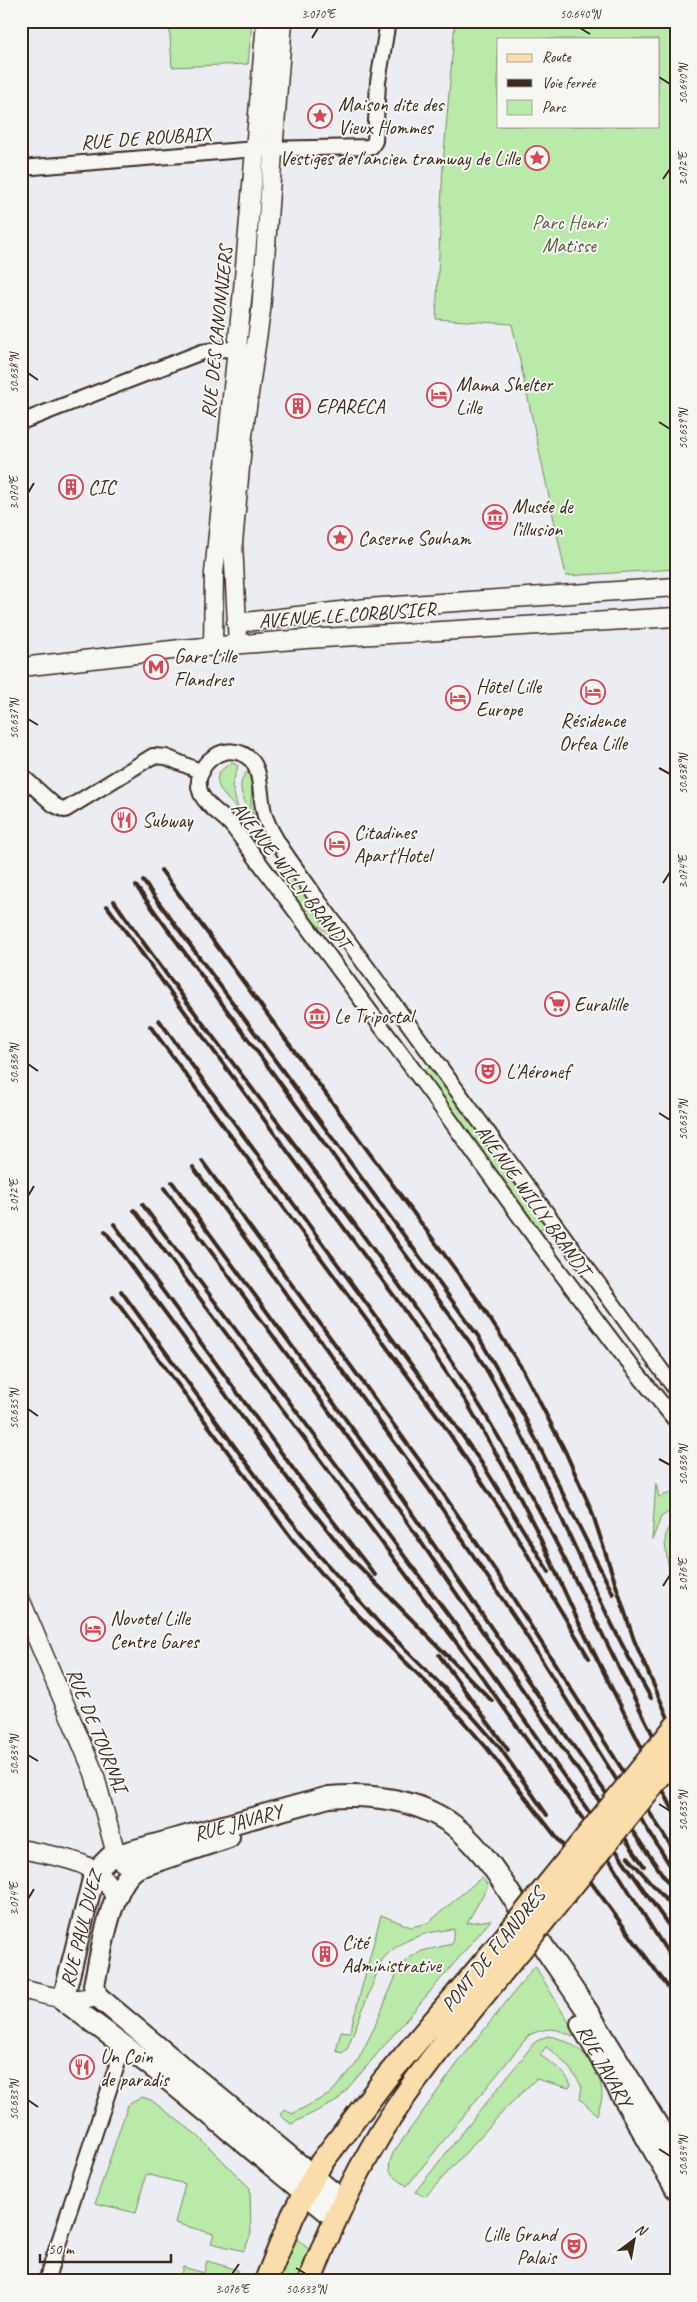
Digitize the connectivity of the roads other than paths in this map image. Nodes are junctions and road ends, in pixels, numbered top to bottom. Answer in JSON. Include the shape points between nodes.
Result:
{"nodes":[{"id":1,"x":266,"y":21,"type":"edge"},
{"id":2,"x":283,"y":21,"type":"edge"},
{"id":3,"x":388,"y":21,"type":"edge"},
{"id":4,"x":256,"y":150,"type":"junction"},
{"id":5,"x":274,"y":150,"type":"junction"},
{"id":6,"x":21,"y":168,"type":"edge"},
{"id":7,"x":237,"y":350,"type":"junction"},
{"id":8,"x":256,"y":352,"type":"junction"},
{"id":9,"x":21,"y":422,"type":"edge"},
{"id":10,"x":676,"y":587,"type":"edge"},
{"id":11,"x":676,"y":618,"type":"edge"},
{"id":12,"x":236,"y":623,"type":"junction"},
{"id":13,"x":238,"y":645,"type":"junction"},
{"id":14,"x":214,"y":647,"type":"junction"},
{"id":15,"x":21,"y":667,"type":"edge"},
{"id":16,"x":202,"y":772,"type":"junction"},
{"id":17,"x":21,"y":775,"type":"edge"},
{"id":18,"x":676,"y":1390,"type":"edge"},
{"id":19,"x":676,"y":1421,"type":"edge"},
{"id":20,"x":21,"y":1601,"type":"edge"},
{"id":21,"x":676,"y":1726,"type":"edge"},
{"id":22,"x":676,"y":1756,"type":"edge"},
{"id":23,"x":385,"y":1799,"type":"junction"},
{"id":24,"x":21,"y":1849,"type":"edge"},
{"id":25,"x":116,"y":1854,"type":"junction"},
{"id":26,"x":134,"y":1869,"type":"junction"},
{"id":27,"x":97,"y":1870,"type":"junction"},
{"id":28,"x":115,"y":1899,"type":"junction"},
{"id":29,"x":522,"y":1940,"type":"junction"},
{"id":30,"x":21,"y":1989,"type":"edge"},
{"id":31,"x":96,"y":1996,"type":"junction"},
{"id":32,"x":63,"y":2000,"type":"junction"},
{"id":33,"x":124,"y":2044,"type":"junction"},
{"id":34,"x":676,"y":2155,"type":"edge"},
{"id":35,"x":308,"y":2184,"type":"junction"},
{"id":36,"x":676,"y":2189,"type":"edge"},
{"id":37,"x":340,"y":2210,"type":"junction"},
{"id":38,"x":46,"y":2281,"type":"edge"},
{"id":39,"x":266,"y":2281,"type":"edge"},
{"id":40,"x":310,"y":2281,"type":"edge"}],
"edges":[{"from":1,"to":4,"type":"street","name":"RUE DES CANONNIERS"},
{"from":2,"to":5,"type":"street","name":"RUE DES CANONNIERS"},
{"from":3,"to":5,"type":"street","name":"RUE DE ROUBAIX","via":[[378,82],[376,141],[373,145],[368,148]]},
{"from":4,"to":5,"type":"street","name":"RUE DE ROUBAIX"},
{"from":4,"to":6,"type":"street","name":"RUE DE ROUBAIX"},
{"from":4,"to":7,"type":"street","name":"RUE DES CANONNIERS"},
{"from":5,"to":8,"type":"street","name":"RUE DES CANONNIERS"},
{"from":7,"to":8,"type":"street"},
{"from":7,"to":9,"type":"street","via":[[211,350],[192,355]]},
{"from":7,"to":14,"type":"street","name":"RUE DES CANONNIERS","via":[[214,573]]},
{"from":8,"to":12,"type":"street","name":"RUE DES CANONNIERS","via":[[243,435],[233,543]]},
{"from":10,"to":12,"type":"street","name":"AVENUE LE CORBUSIER","via":[[367,608]]},
{"from":11,"to":13,"type":"street","name":"AVENUE LE CORBUSIER","via":[[408,632]]},
{"from":12,"to":13,"type":"street","name":"RUE DES CANONNIERS"},
{"from":13,"to":14,"type":"street","name":"AVENUE LE CORBUSIER"},
{"from":14,"to":15,"type":"street","name":"AVENUE LE CORBUSIER"},
{"from":16,"to":17,"type":"street","via":[[166,757],[153,756],[65,810],[54,805]]},
{"from":16,"to":18,"type":"street","name":"AVENUE WILLY BRANDT","via":[[213,756],[225,751],[240,753],[252,761],[257,770],[266,820],[315,896]]},
{"from":16,"to":19,"type":"street","name":"AVENUE WILLY BRANDT","via":[[200,787],[203,797],[233,827],[546,1253]]},
{"from":20,"to":25,"type":"street","name":"RUE DE TOURNAI","via":[[94,1773]]},
{"from":21,"to":29,"type":"main road","name":"PONT DE FLANDRES","bridge":true},
{"from":22,"to":29,"type":"main road","name":"PONT DE FLANDRES","bridge":true},
{"from":23,"to":25,"type":"main road","name":"RUE JAVARY","via":[[329,1797]]},
{"from":23,"to":26,"type":"main road","name":"RUE JAVARY","via":[[330,1808],[224,1838]]},
{"from":23,"to":29,"type":"main road","name":"RUE JAVARY","via":[[434,1814],[462,1833],[486,1859]]},
{"from":24,"to":27,"type":"street"},
{"from":25,"to":26,"type":"street"},
{"from":25,"to":27,"type":"main road","name":"RUE JAVARY"},
{"from":26,"to":28,"type":"main road","via":[[123,1881]]},
{"from":27,"to":28,"type":"street","name":"RUE PAUL DUEZ","via":[[112,1888]]},
{"from":27,"to":32,"type":"main road","name":"RUE PAUL DUEZ"},
{"from":28,"to":31,"type":"main road","name":"RUE PAUL DUEZ","via":[[94,1985]]},
{"from":29,"to":34,"type":"main road","name":"RUE JAVARY","via":[[585,2008]]},
{"from":29,"to":35,"type":"main road","name":"PONT DE FLANDRES","via":[[369,2099]]},
{"from":29,"to":36,"type":"main road","name":"RUE JAVARY","via":[[573,2011]]},
{"from":29,"to":37,"type":"main road","name":"PONT DE FLANDRES","via":[[412,2087],[381,2133]]},
{"from":30,"to":32,"type":"street"},
{"from":31,"to":32,"type":"street"},
{"from":31,"to":35,"type":"main road"},
{"from":32,"to":33,"type":"main road"},
{"from":33,"to":35,"type":"main road"},
{"from":33,"to":38,"type":"street"},
{"from":35,"to":37,"type":"main road"},
{"from":35,"to":39,"type":"main road","name":"PONT DE FLANDRES"},
{"from":37,"to":40,"type":"main road","name":"PONT DE FLANDRES"}]}
